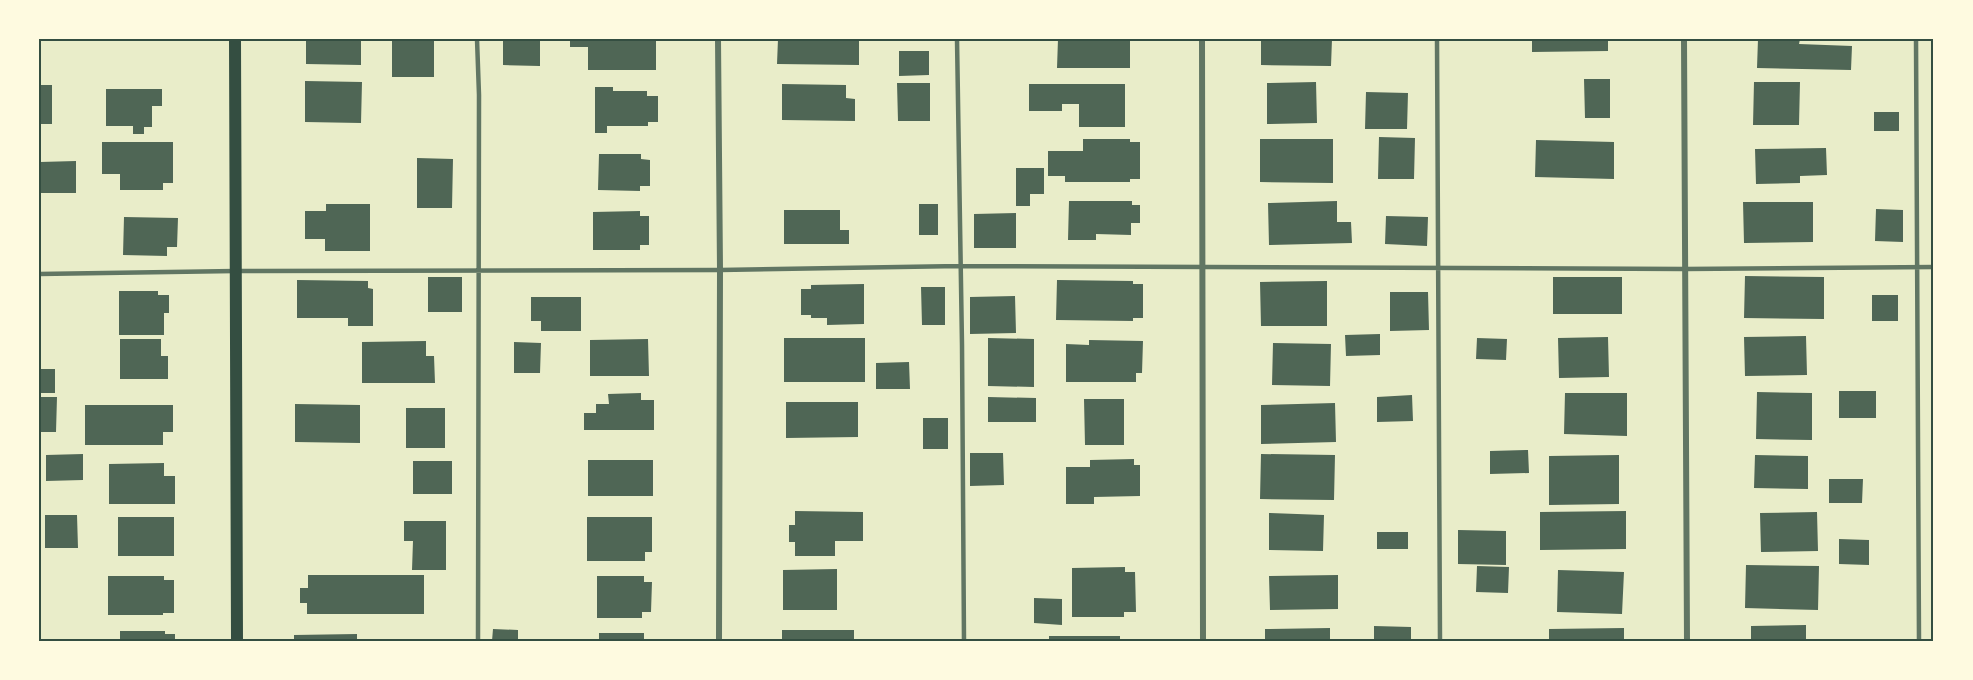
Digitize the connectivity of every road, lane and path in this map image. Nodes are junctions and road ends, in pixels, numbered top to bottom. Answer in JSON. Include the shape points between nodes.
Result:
{"nodes":[{"id":1,"x":235,"y":39,"type":"edge"},
{"id":2,"x":477,"y":39,"type":"edge"},
{"id":3,"x":718,"y":39,"type":"edge"},
{"id":4,"x":957,"y":39,"type":"edge"},
{"id":5,"x":1202,"y":39,"type":"edge"},
{"id":6,"x":1437,"y":39,"type":"edge"},
{"id":7,"x":1684,"y":39,"type":"edge"},
{"id":8,"x":1916,"y":39,"type":"edge"},
{"id":9,"x":960,"y":266,"type":"junction"},
{"id":10,"x":1438,"y":267,"type":"junction"},
{"id":11,"x":1917,"y":267,"type":"junction"},
{"id":12,"x":1934,"y":267,"type":"edge"},
{"id":13,"x":1202,"y":268,"type":"junction"},
{"id":14,"x":1685,"y":269,"type":"junction"},
{"id":15,"x":720,"y":270,"type":"junction"},
{"id":16,"x":235,"y":271,"type":"junction"},
{"id":17,"x":479,"y":271,"type":"junction"},
{"id":18,"x":39,"y":274,"type":"edge"},
{"id":19,"x":237,"y":641,"type":"edge"},
{"id":20,"x":478,"y":641,"type":"edge"},
{"id":21,"x":719,"y":641,"type":"edge"},
{"id":22,"x":964,"y":641,"type":"edge"},
{"id":23,"x":1203,"y":641,"type":"edge"},
{"id":24,"x":1440,"y":641,"type":"edge"},
{"id":25,"x":1687,"y":641,"type":"edge"},
{"id":26,"x":1919,"y":641,"type":"edge"}],
"edges":[{"from":1,"to":16,"type":"main road"},
{"from":2,"to":17,"type":"lane"},
{"from":3,"to":15,"type":"street"},
{"from":4,"to":9,"type":"lane"},
{"from":5,"to":13,"type":"street"},
{"from":6,"to":10,"type":"lane"},
{"from":7,"to":14,"type":"street"},
{"from":8,"to":11,"type":"lane"},
{"from":9,"to":13,"type":"lane"},
{"from":9,"to":15,"type":"lane"},
{"from":9,"to":22,"type":"lane"},
{"from":10,"to":13,"type":"lane"},
{"from":10,"to":14,"type":"lane"},
{"from":10,"to":24,"type":"lane"},
{"from":11,"to":12,"type":"lane"},
{"from":11,"to":14,"type":"lane"},
{"from":11,"to":26,"type":"lane"},
{"from":13,"to":23,"type":"street"},
{"from":14,"to":25,"type":"street"},
{"from":15,"to":17,"type":"lane"},
{"from":15,"to":21,"type":"street"},
{"from":16,"to":17,"type":"lane"},
{"from":16,"to":18,"type":"lane"},
{"from":16,"to":19,"type":"main road"},
{"from":17,"to":20,"type":"lane"}]}
